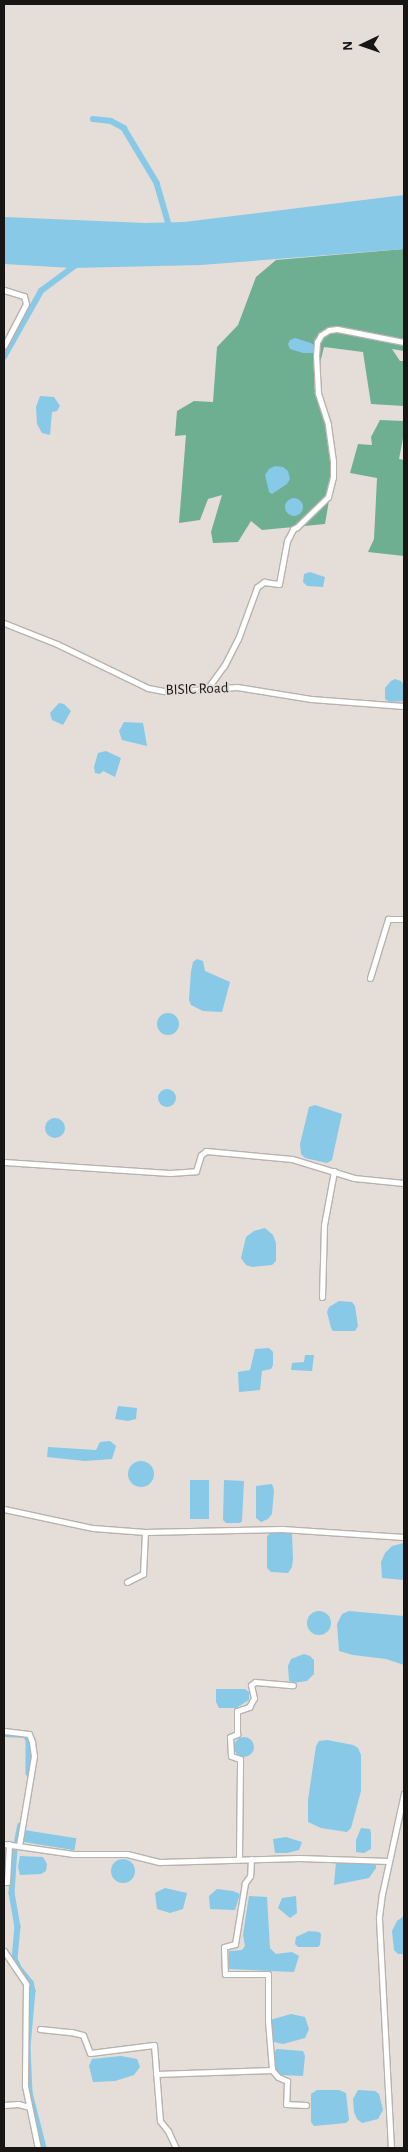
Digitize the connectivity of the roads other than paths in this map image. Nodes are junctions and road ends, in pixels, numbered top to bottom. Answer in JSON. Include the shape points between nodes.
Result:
{"nodes":[{"id":1,"x":4,"y":290,"type":"edge"},
{"id":2,"x":404,"y":342,"type":"edge"},
{"id":3,"x":4,"y":346,"type":"edge"},
{"id":4,"x":4,"y":623,"type":"edge"},
{"id":5,"x":207,"y":689,"type":"junction"},
{"id":6,"x":404,"y":706,"type":"edge"},
{"id":7,"x":404,"y":918,"type":"edge"},
{"id":8,"x":370,"y":978,"type":"dead end"},
{"id":9,"x":4,"y":1162,"type":"edge"},
{"id":10,"x":334,"y":1171,"type":"junction"},
{"id":11,"x":404,"y":1183,"type":"edge"},
{"id":12,"x":322,"y":1296,"type":"dead end"},
{"id":13,"x":4,"y":1509,"type":"edge"},
{"id":14,"x":144,"y":1532,"type":"junction"},
{"id":15,"x":404,"y":1536,"type":"edge"},
{"id":16,"x":127,"y":1582,"type":"dead end"},
{"id":17,"x":294,"y":1685,"type":"dead end"},
{"id":18,"x":4,"y":1732,"type":"edge"},
{"id":19,"x":404,"y":1793,"type":"edge"},
{"id":20,"x":6,"y":1844,"type":"edge"},
{"id":21,"x":19,"y":1846,"type":"junction"},
{"id":22,"x":239,"y":1859,"type":"junction"},
{"id":23,"x":251,"y":1859,"type":"junction"},
{"id":24,"x":389,"y":1861,"type":"junction"},
{"id":25,"x":4,"y":1882,"type":"edge"},
{"id":26,"x":4,"y":1951,"type":"edge"},
{"id":27,"x":40,"y":2029,"type":"dead end"},
{"id":28,"x":272,"y":2070,"type":"junction"},
{"id":29,"x":156,"y":2074,"type":"junction"},
{"id":30,"x":4,"y":2105,"type":"edge"},
{"id":31,"x":306,"y":2105,"type":"dead end"},
{"id":32,"x":29,"y":2108,"type":"junction"},
{"id":33,"x":38,"y":2148,"type":"edge"},
{"id":34,"x":176,"y":2148,"type":"edge"},
{"id":35,"x":392,"y":2148,"type":"edge"}],
"edges":[{"from":1,"to":3,"type":"street","via":[[24,296],[26,304]]},
{"from":2,"to":5,"type":"street","via":[[337,329],[320,335],[316,356],[318,393],[328,424],[334,477],[328,497],[293,529],[286,541],[279,584],[264,582],[257,587],[238,638],[224,666]]},
{"from":4,"to":5,"type":"street","name":"BISIC Road","via":[[57,644],[148,688],[168,692]]},
{"from":5,"to":6,"type":"street","name":"BISIC Road","via":[[237,687],[311,699]]},
{"from":7,"to":8,"type":"street","via":[[388,919]]},
{"from":9,"to":10,"type":"street","via":[[170,1173],[196,1171],[201,1155],[206,1151],[292,1159]]},
{"from":10,"to":11,"type":"street","via":[[367,1180]]},
{"from":10,"to":12,"type":"street","via":[[324,1225]]},
{"from":13,"to":14,"type":"street","via":[[93,1528]]},
{"from":14,"to":15,"type":"street","via":[[282,1529]]},
{"from":14,"to":16,"type":"street","via":[[143,1574]]},
{"from":17,"to":22,"type":"street","via":[[255,1682],[251,1685],[254,1698],[249,1707],[237,1710],[237,1734],[230,1737],[231,1756],[240,1759]]},
{"from":18,"to":21,"type":"street","via":[[30,1734],[34,1756]]},
{"from":19,"to":24,"type":"street"},
{"from":20,"to":21,"type":"street"},
{"from":20,"to":25,"type":"street","via":[[7,1882]]},
{"from":21,"to":22,"type":"street","via":[[73,1854],[127,1854],[160,1862]]},
{"from":22,"to":23,"type":"street"},
{"from":23,"to":24,"type":"street"},
{"from":23,"to":28,"type":"street","via":[[235,1944],[224,1947],[225,1974],[268,1974]]},
{"from":24,"to":35,"type":"street","via":[[379,1917]]},
{"from":26,"to":32,"type":"street","via":[[26,1984],[25,2086]]},
{"from":27,"to":29,"type":"street","via":[[83,2035],[90,2053],[154,2046]]},
{"from":28,"to":29,"type":"street"},
{"from":28,"to":31,"type":"street","via":[[287,2081],[286,2104]]},
{"from":29,"to":34,"type":"street","via":[[160,2121]]},
{"from":30,"to":32,"type":"street","via":[[18,2104]]},
{"from":32,"to":33,"type":"street"}]}
